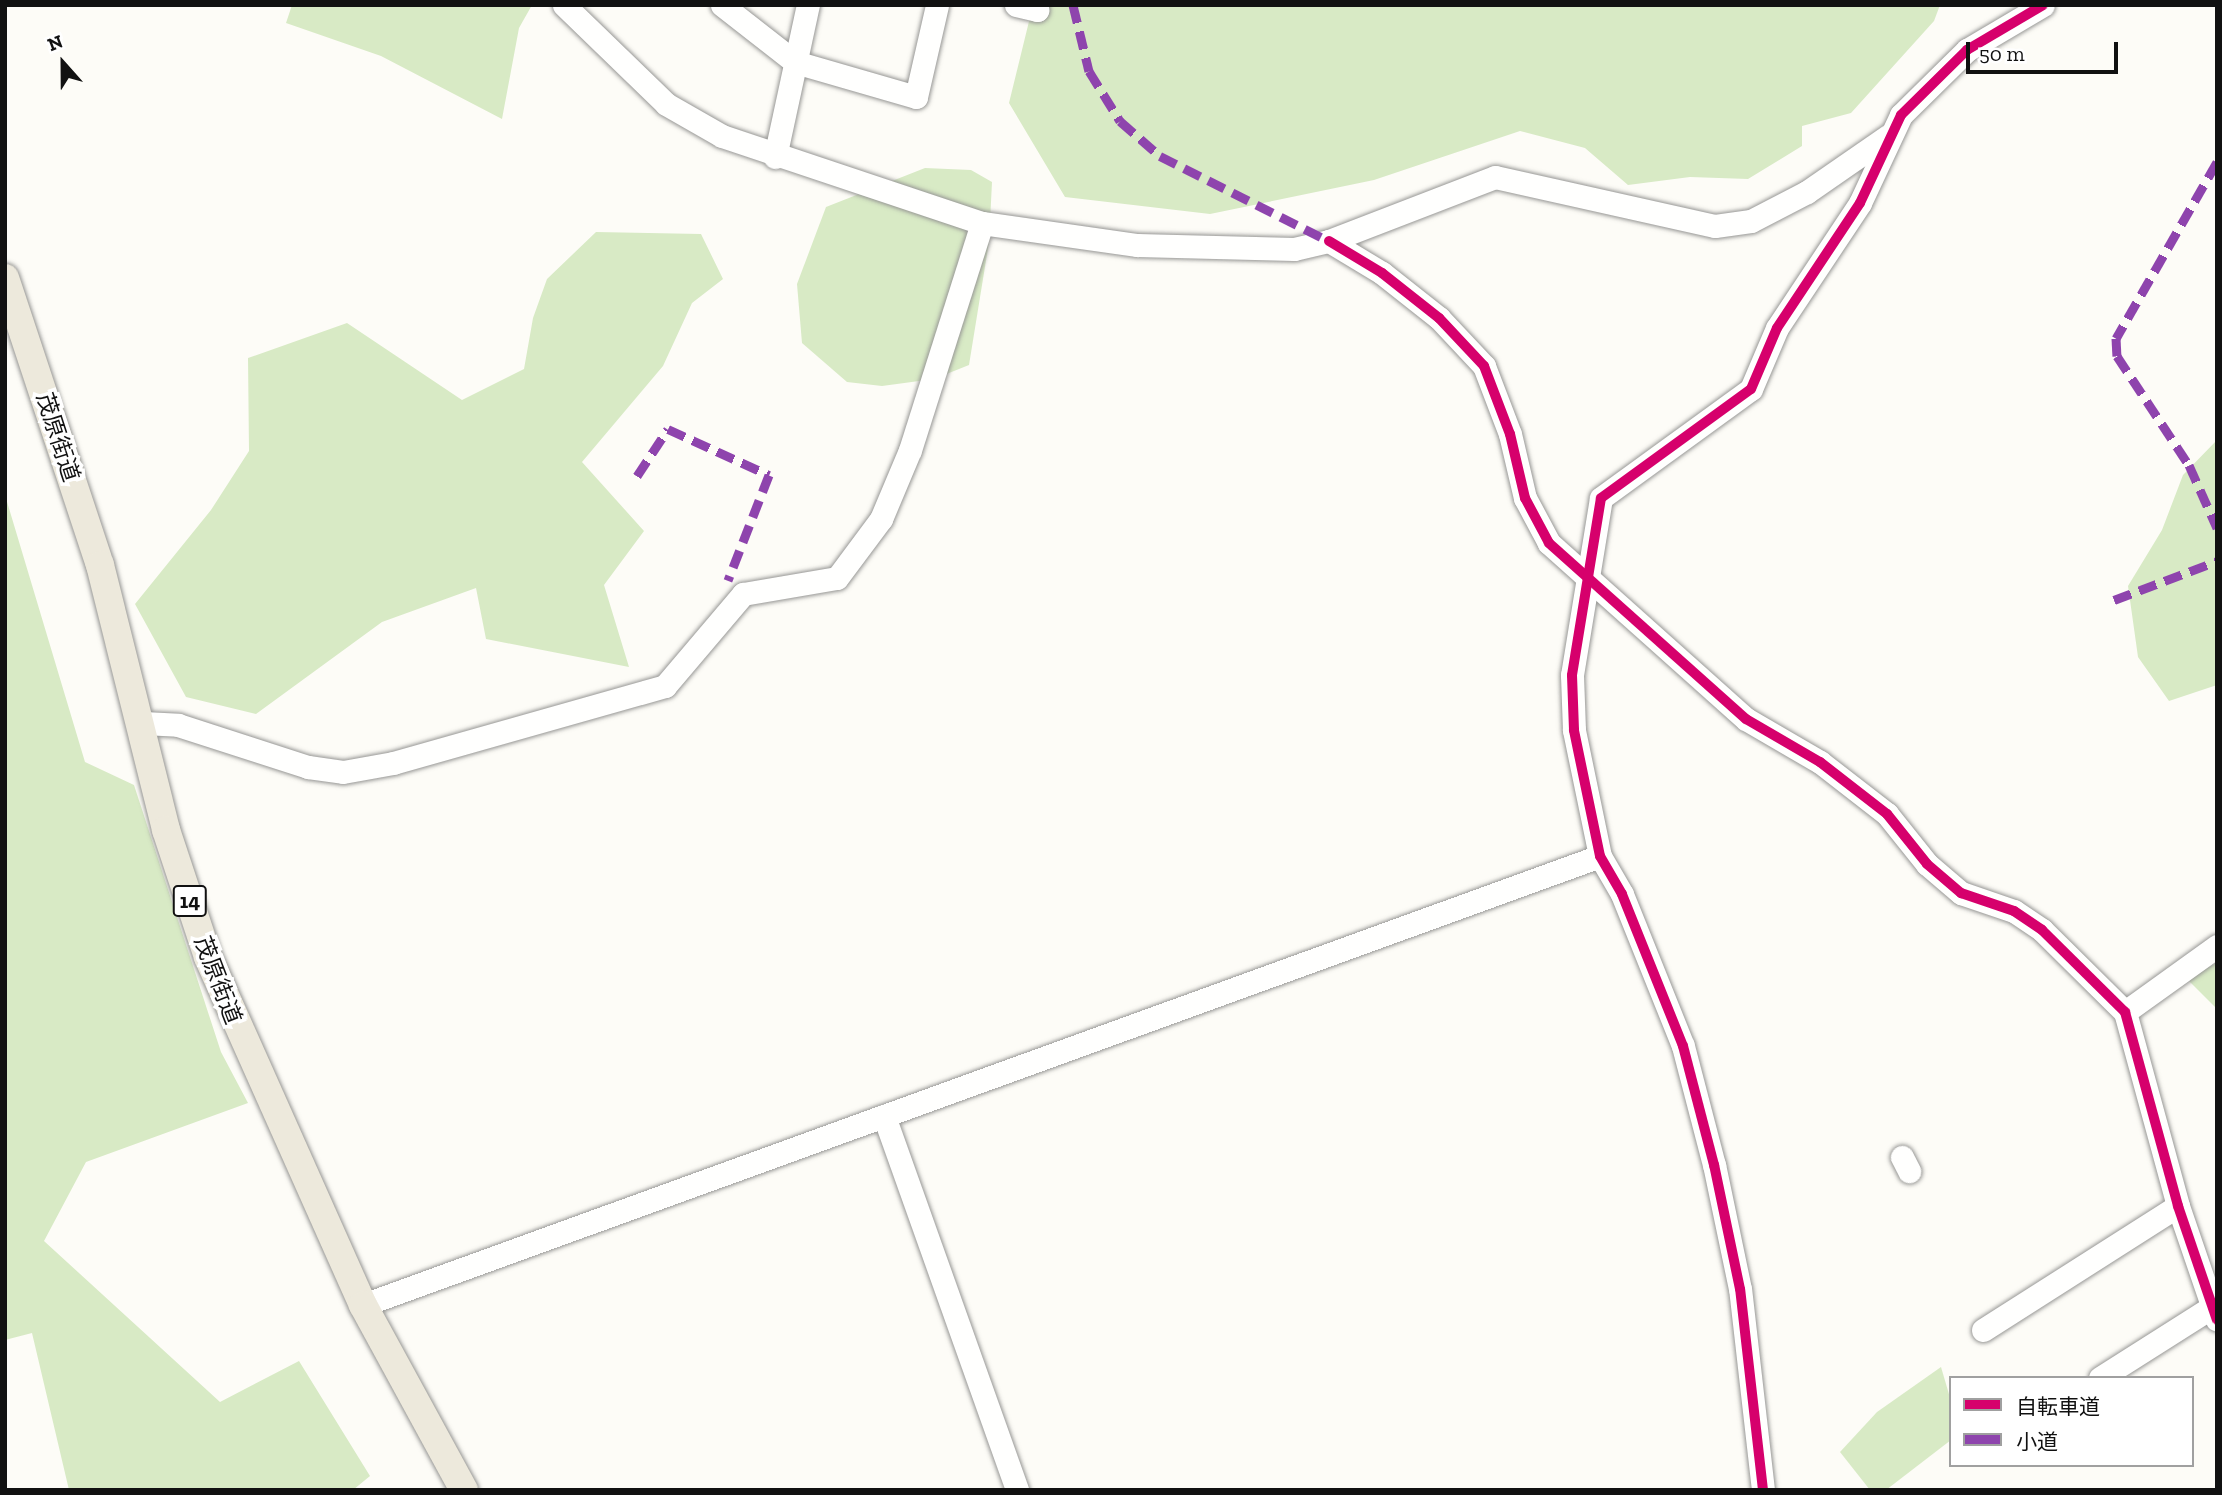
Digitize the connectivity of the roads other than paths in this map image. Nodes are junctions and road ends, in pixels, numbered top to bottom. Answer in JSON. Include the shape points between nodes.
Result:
{"nodes":[{"id":1,"x":564,"y":5,"type":"edge"},
{"id":2,"x":722,"y":5,"type":"edge"},
{"id":3,"x":808,"y":5,"type":"edge"},
{"id":4,"x":937,"y":5,"type":"edge"},
{"id":5,"x":1016,"y":5,"type":"edge"},
{"id":6,"x":1036,"y":5,"type":"edge"},
{"id":7,"x":2043,"y":5,"type":"edge"},
{"id":8,"x":795,"y":62,"type":"junction"},
{"id":9,"x":1888,"y":136,"type":"junction"},
{"id":10,"x":775,"y":157,"type":"junction"},
{"id":11,"x":982,"y":223,"type":"junction"},
{"id":12,"x":1329,"y":241,"type":"junction"},
{"id":13,"x":5,"y":278,"type":"edge"},
{"id":14,"x":1587,"y":579,"type":"junction"},
{"id":15,"x":143,"y":723,"type":"junction"},
{"id":16,"x":1600,"y":856,"type":"junction"},
{"id":17,"x":2217,"y":946,"type":"edge"},
{"id":18,"x":2125,"y":1012,"type":"junction"},
{"id":19,"x":884,"y":1116,"type":"junction"},
{"id":20,"x":2178,"y":1206,"type":"junction"},
{"id":21,"x":363,"y":1305,"type":"junction"},
{"id":22,"x":2214,"y":1314,"type":"edge"},
{"id":23,"x":1983,"y":1330,"type":"dead end"},
{"id":24,"x":2104,"y":1376,"type":"edge"},
{"id":25,"x":464,"y":1490,"type":"edge"},
{"id":26,"x":1017,"y":1490,"type":"edge"},
{"id":27,"x":1763,"y":1490,"type":"edge"}],
"edges":[{"from":1,"to":10,"type":"street","via":[[666,104],[722,136]]},
{"from":2,"to":8,"type":"street"},
{"from":3,"to":8,"type":"street"},
{"from":4,"to":8,"type":"street","via":[[916,97]]},
{"from":5,"to":6,"type":"street","via":[[1038,10]]},
{"from":7,"to":9,"type":"street","via":[[1967,50],[1901,115]]},
{"from":8,"to":10,"type":"street"},
{"from":9,"to":12,"type":"street","via":[[1807,192],[1751,221],[1715,226],[1495,177]]},
{"from":9,"to":14,"type":"street","via":[[1885,157],[1777,328],[1751,389],[1601,498]]},
{"from":10,"to":11,"type":"street"},
{"from":11,"to":12,"type":"street","via":[[1137,245],[1294,249]]},
{"from":11,"to":15,"type":"street","via":[[911,450],[881,519],[837,578],[743,594],[665,686],[393,763],[343,772],[308,767],[178,725]]},
{"from":12,"to":14,"type":"street","via":[[1382,272],[1439,318],[1484,366],[1510,435],[1525,498],[1549,543]]},
{"from":13,"to":15,"type":"main road","name":"茂原街道","number":"14","via":[[100,565]]},
{"from":14,"to":16,"type":"street","via":[[1572,675],[1574,730]]},
{"from":14,"to":18,"type":"street","via":[[1746,719],[1821,762],[1887,814],[1927,864],[1961,893],[2014,911],[2042,930]]},
{"from":15,"to":21,"type":"main road","name":"茂原街道","number":"14","via":[[166,830],[208,957]]},
{"from":16,"to":19,"type":"street"},
{"from":16,"to":27,"type":"street","via":[[1622,894],[1683,1046],[1740,1289]]},
{"from":17,"to":18,"type":"street"},
{"from":18,"to":20,"type":"street"},
{"from":19,"to":21,"type":"street"},
{"from":19,"to":26,"type":"street"},
{"from":20,"to":22,"type":"street"},
{"from":20,"to":23,"type":"street"},
{"from":21,"to":25,"type":"main road","name":"茂原街道","number":"14"},
{"from":22,"to":24,"type":"street"}]}
